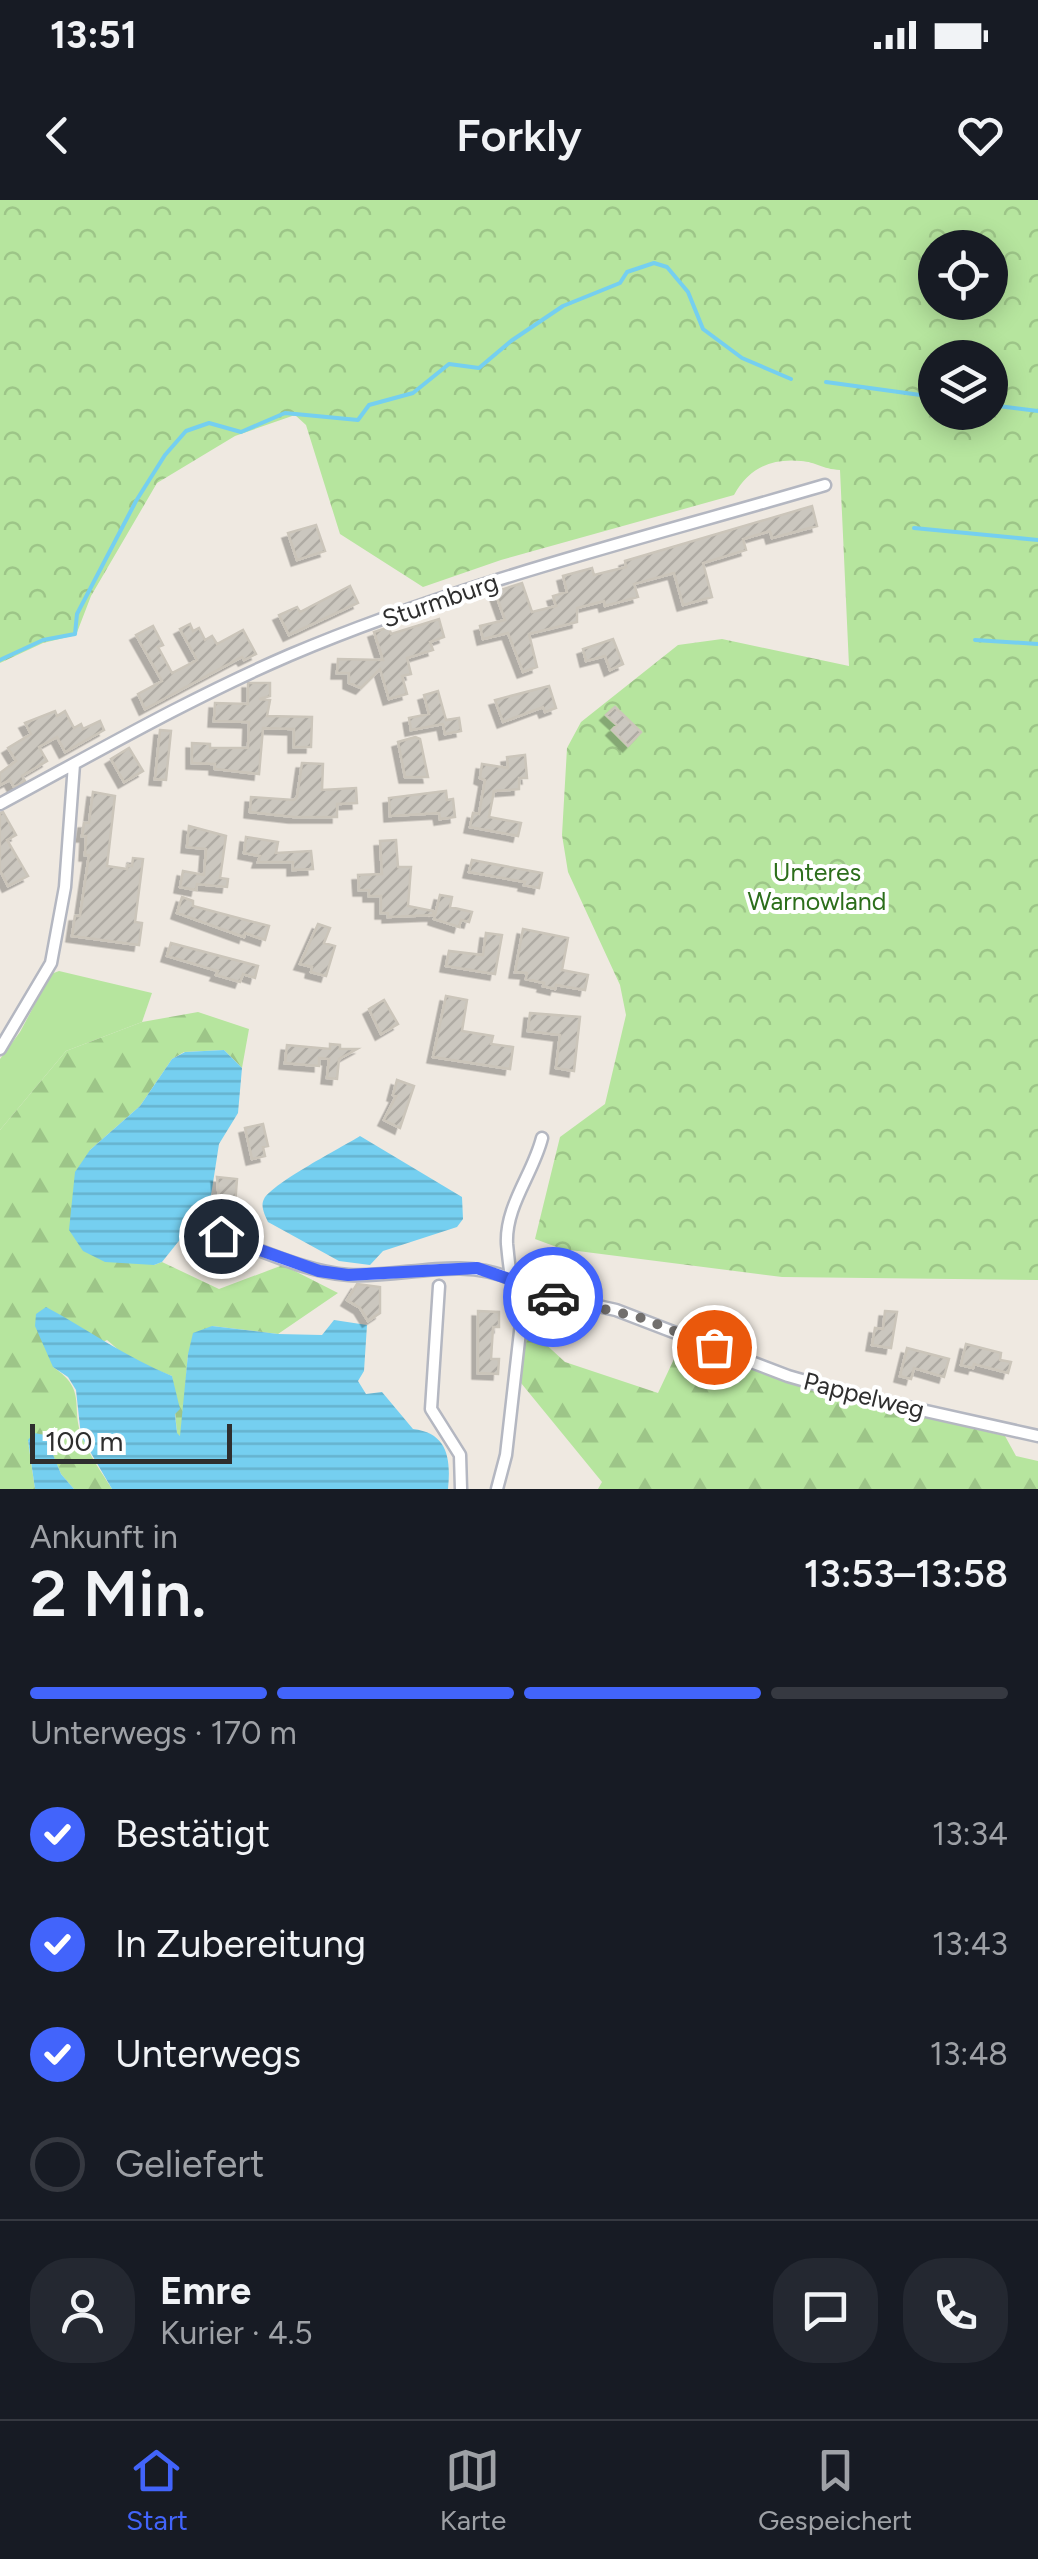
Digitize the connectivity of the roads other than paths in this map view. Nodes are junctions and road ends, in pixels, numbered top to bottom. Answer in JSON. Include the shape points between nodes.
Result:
{"nodes":[{"id":1,"x":824,"y":485,"type":"dead end"},
{"id":2,"x":74,"y":764,"type":"junction"},
{"id":3,"x":0,"y":804,"type":"edge"},
{"id":4,"x":0,"y":1049,"type":"edge"},
{"id":5,"x":542,"y":1138,"type":"dead end"},
{"id":6,"x":221,"y":1236,"type":"dead end"},
{"id":7,"x":512,"y":1280,"type":"junction"},
{"id":8,"x":439,"y":1286,"type":"dead end"},
{"id":9,"x":521,"y":1294,"type":"junction"},
{"id":10,"x":1038,"y":1436,"type":"edge"},
{"id":11,"x":461,"y":1489,"type":"edge"},
{"id":12,"x":497,"y":1489,"type":"edge"}],
"edges":[{"from":1,"to":2,"type":"street","name":"Sturmburg","via":[[462,590],[364,626],[266,666]]},
{"from":2,"to":3,"type":"street","name":"Sturmburg"},
{"from":2,"to":4,"type":"street","via":[[65,887],[51,963]]},
{"from":5,"to":7,"type":"street","via":[[508,1219]]},
{"from":6,"to":7,"type":"street","via":[[319,1271],[379,1275],[477,1268]]},
{"from":7,"to":9,"type":"street"},
{"from":8,"to":11,"type":"street","via":[[431,1408],[460,1455]]},
{"from":9,"to":10,"type":"street","name":"Pappelweg","via":[[616,1310],[788,1376]]},
{"from":9,"to":12,"type":"street"}]}
